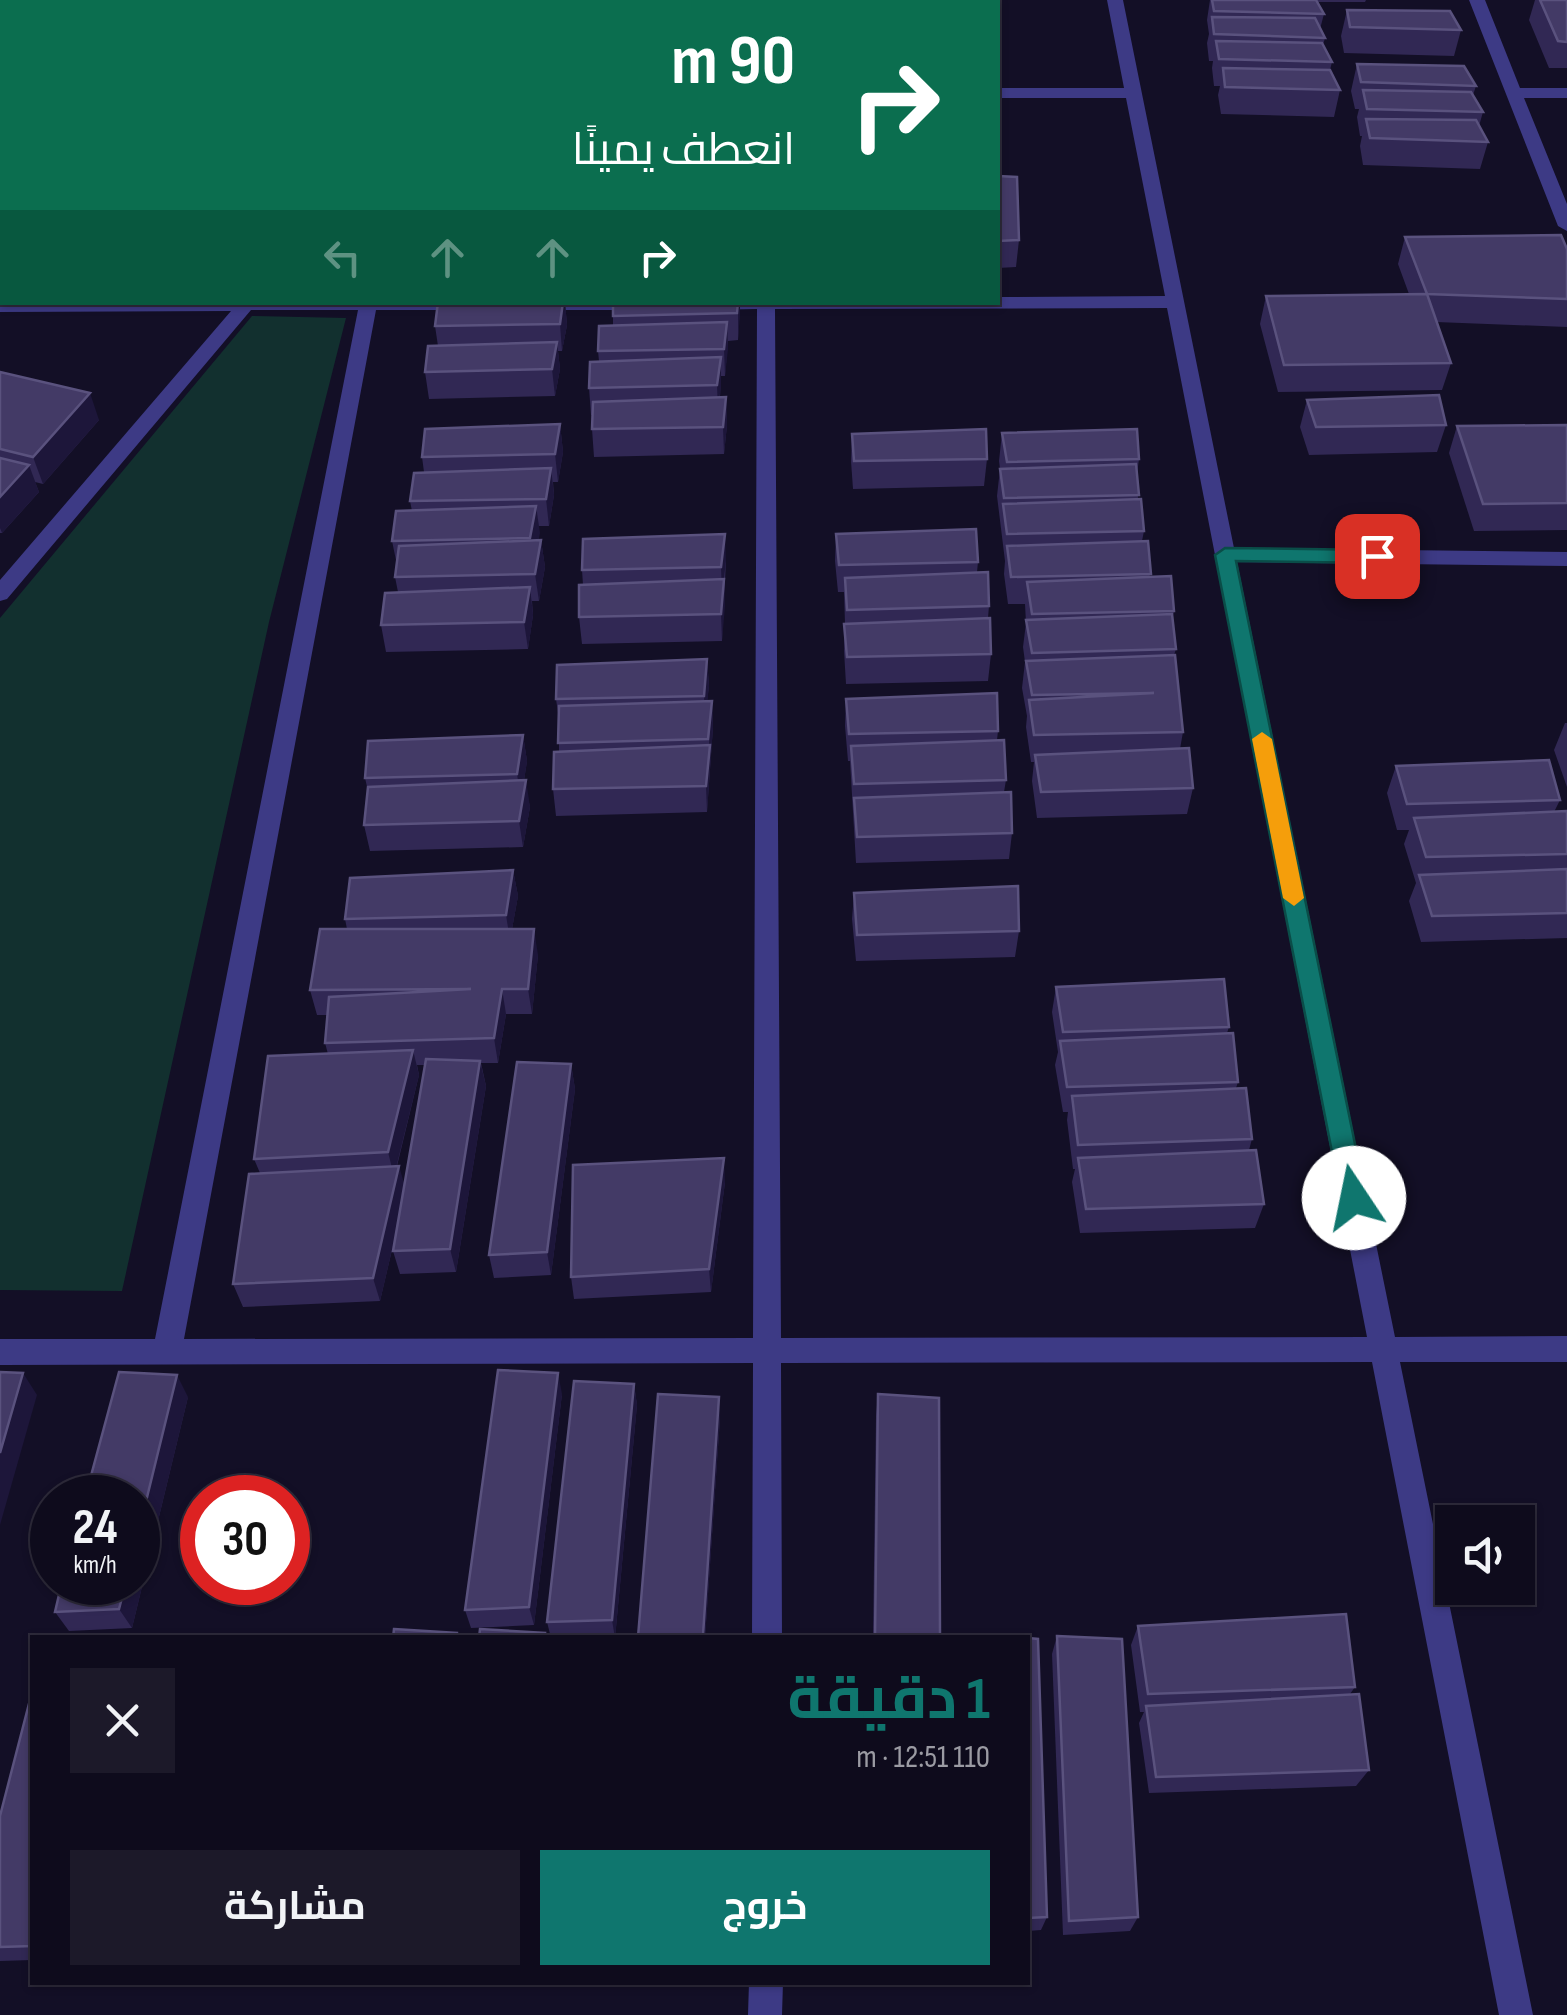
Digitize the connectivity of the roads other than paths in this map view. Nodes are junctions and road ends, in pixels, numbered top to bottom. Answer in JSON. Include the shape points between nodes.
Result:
{"nodes":[{"id":1,"x":1114,"y":0,"type":"edge"},
{"id":2,"x":1477,"y":0,"type":"edge"},
{"id":3,"x":1514,"y":92,"type":"junction"},
{"id":4,"x":1000,"y":93,"type":"edge"},
{"id":5,"x":1133,"y":93,"type":"junction"},
{"id":6,"x":1567,"y":93,"type":"edge"},
{"id":7,"x":1567,"y":226,"type":"edge"},
{"id":8,"x":1175,"y":302,"type":"junction"},
{"id":9,"x":1000,"y":303,"type":"edge"},
{"id":10,"x":246,"y":305,"type":"junction"},
{"id":11,"x":368,"y":305,"type":"edge"},
{"id":12,"x":766,"y":305,"type":"edge"},
{"id":13,"x":0,"y":306,"type":"edge"},
{"id":14,"x":1225,"y":555,"type":"junction"},
{"id":15,"x":1567,"y":558,"type":"edge"},
{"id":16,"x":0,"y":594,"type":"edge"},
{"id":17,"x":1567,"y":1348,"type":"edge"},
{"id":18,"x":1384,"y":1349,"type":"junction"},
{"id":19,"x":768,"y":1350,"type":"junction"},
{"id":20,"x":0,"y":1352,"type":"edge"},
{"id":21,"x":168,"y":1352,"type":"junction"},
{"id":22,"x":767,"y":1635,"type":"edge"},
{"id":23,"x":766,"y":1985,"type":"edge"},
{"id":24,"x":766,"y":2015,"type":"edge"},
{"id":25,"x":1516,"y":2015,"type":"edge"}],
"edges":[{"from":1,"to":5,"type":"street"},
{"from":2,"to":3,"type":"street"},
{"from":3,"to":6,"type":"street"},
{"from":3,"to":7,"type":"street"},
{"from":4,"to":5,"type":"street"},
{"from":5,"to":8,"type":"street"},
{"from":8,"to":9,"type":"street"},
{"from":8,"to":14,"type":"street"},
{"from":10,"to":11,"type":"street"},
{"from":10,"to":13,"type":"street"},
{"from":10,"to":16,"type":"street"},
{"from":11,"to":21,"type":"street"},
{"from":12,"to":19,"type":"street"},
{"from":14,"to":15,"type":"street"},
{"from":14,"to":18,"type":"street"},
{"from":17,"to":18,"type":"street"},
{"from":18,"to":19,"type":"street"},
{"from":18,"to":25,"type":"street"},
{"from":19,"to":21,"type":"street"},
{"from":19,"to":22,"type":"street"},
{"from":20,"to":21,"type":"street"},
{"from":23,"to":24,"type":"street"}]}
